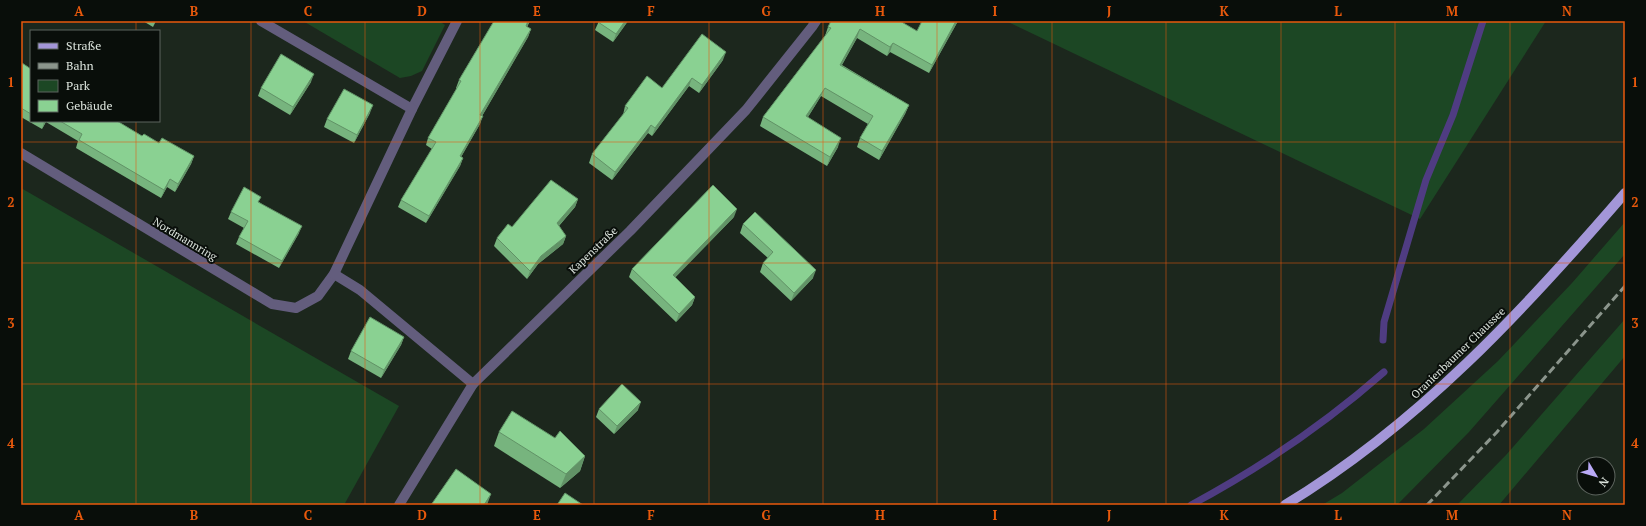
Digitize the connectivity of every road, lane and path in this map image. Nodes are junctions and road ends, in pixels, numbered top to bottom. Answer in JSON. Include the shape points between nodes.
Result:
{"nodes":[{"id":1,"x":261,"y":21,"type":"edge"},
{"id":2,"x":457,"y":21,"type":"edge"},
{"id":3,"x":816,"y":21,"type":"edge"},
{"id":4,"x":412,"y":109,"type":"junction"},
{"id":5,"x":21,"y":154,"type":"edge"},
{"id":6,"x":1625,"y":193,"type":"edge"},
{"id":7,"x":334,"y":274,"type":"junction"},
{"id":8,"x":473,"y":384,"type":"junction"},
{"id":9,"x":399,"y":505,"type":"edge"},
{"id":10,"x":1285,"y":505,"type":"edge"}],
"edges":[{"from":1,"to":4,"type":"street"},
{"from":2,"to":4,"type":"street","name":"Nordmannring"},
{"from":3,"to":8,"type":"street","name":"Kapenstraße","via":[[746,110],[630,231]]},
{"from":4,"to":7,"type":"street","name":"Nordmannring"},
{"from":5,"to":7,"type":"street","name":"Nordmannring","via":[[272,304],[296,308],[318,296]]},
{"from":6,"to":10,"type":"main road","name":"Oranienbaumer Chaussee","via":[[1562,266],[1440,390],[1351,461]]},
{"from":7,"to":8,"type":"street","via":[[360,290]]},
{"from":8,"to":9,"type":"street","name":"Kapenstraße"}]}
